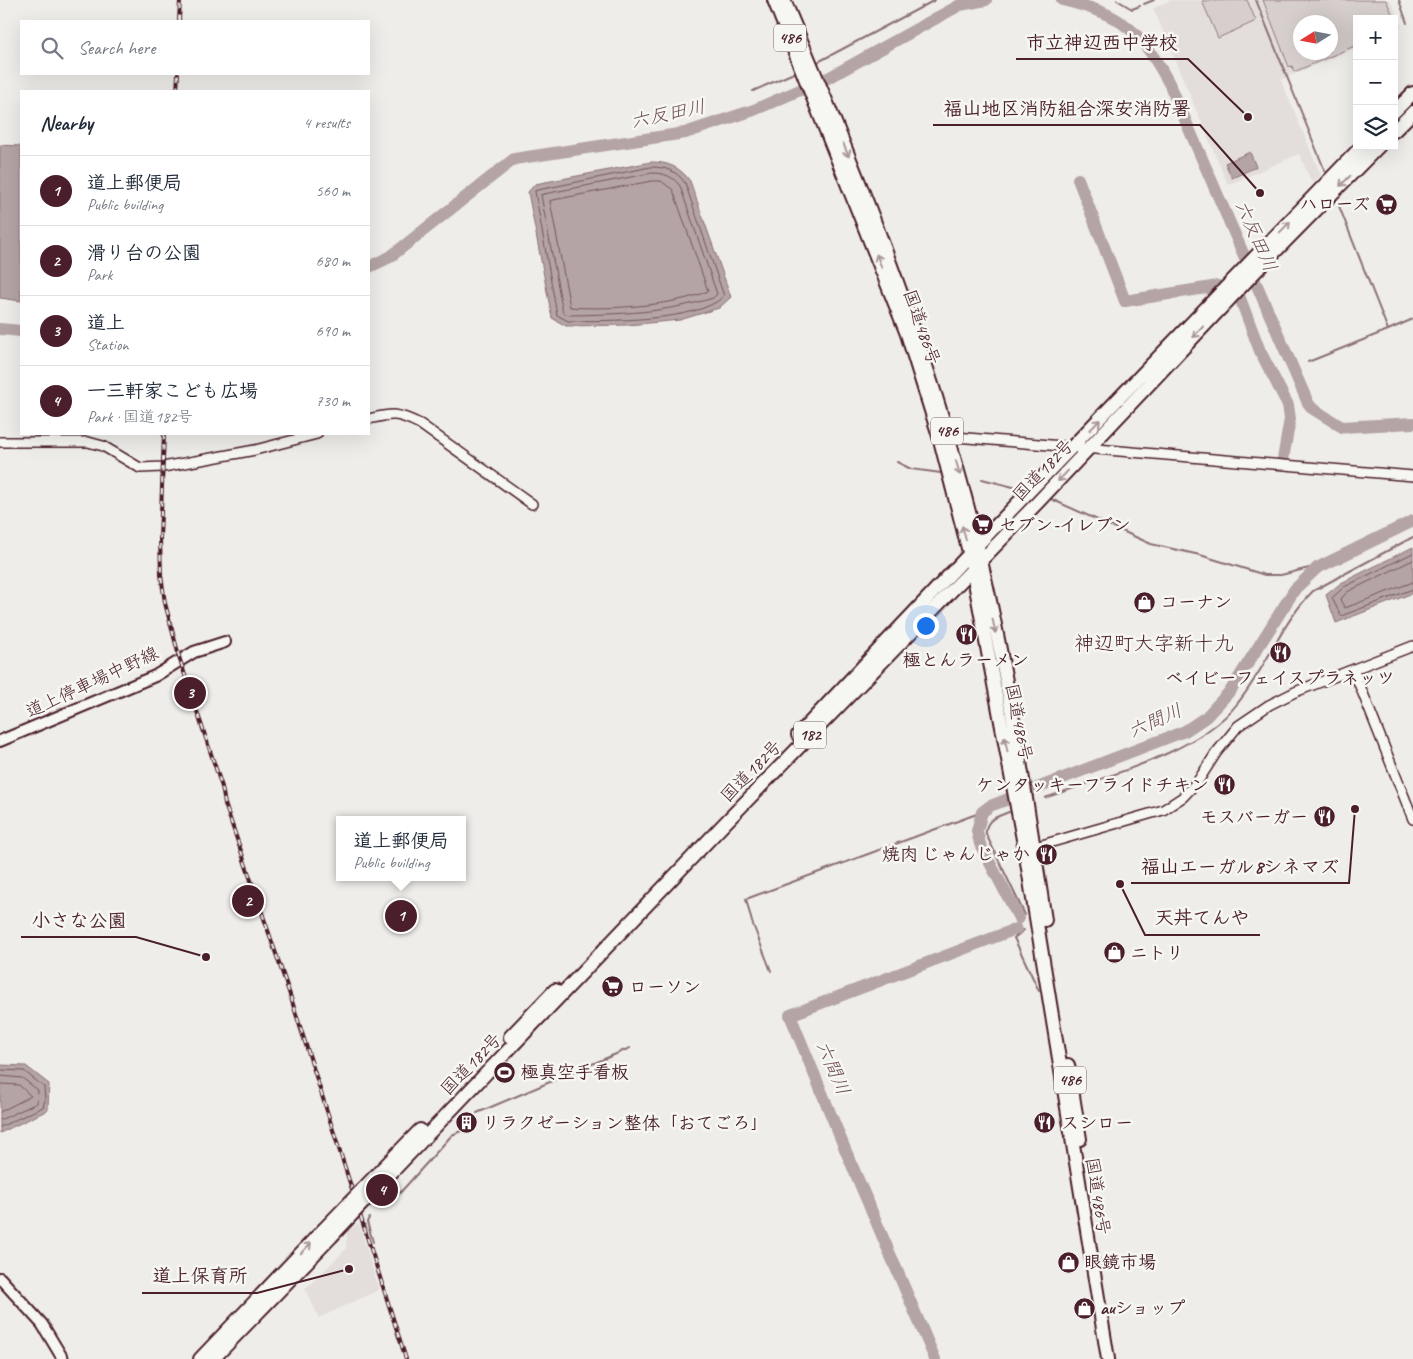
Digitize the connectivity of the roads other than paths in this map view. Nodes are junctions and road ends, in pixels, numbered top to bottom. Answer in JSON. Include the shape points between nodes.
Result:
{"nodes":[{"id":1,"x":774,"y":0,"type":"edge"},
{"id":2,"x":784,"y":0,"type":"edge"},
{"id":3,"x":810,"y":74,"type":"junction"},
{"id":4,"x":1413,"y":93,"type":"edge"},
{"id":5,"x":1398,"y":108,"type":"edge"},
{"id":6,"x":1413,"y":112,"type":"edge"},
{"id":7,"x":1398,"y":127,"type":"edge"},
{"id":8,"x":1358,"y":150,"type":"edge"},
{"id":9,"x":1375,"y":150,"type":"edge"},
{"id":10,"x":1253,"y":267,"type":"junction"},
{"id":11,"x":1235,"y":286,"type":"junction"},
{"id":12,"x":370,"y":419,"type":"edge"},
{"id":13,"x":313,"y":435,"type":"edge"},
{"id":14,"x":944,"y":436,"type":"junction"},
{"id":15,"x":0,"y":442,"type":"edge"},
{"id":16,"x":1075,"y":446,"type":"junction"},
{"id":17,"x":1089,"y":447,"type":"junction"},
{"id":18,"x":1413,"y":476,"type":"edge"},
{"id":19,"x":532,"y":504,"type":"dead end"},
{"id":20,"x":975,"y":557,"type":"junction"},
{"id":21,"x":225,"y":642,"type":"dead end"},
{"id":22,"x":1413,"y":646,"type":"edge"},
{"id":23,"x":1354,"y":670,"type":"junction"},
{"id":24,"x":0,"y":741,"type":"edge"},
{"id":25,"x":1413,"y":819,"type":"edge"},
{"id":26,"x":1029,"y":849,"type":"junction"},
{"id":27,"x":327,"y":1233,"type":"junction"},
{"id":28,"x":0,"y":1278,"type":"edge"},
{"id":29,"x":63,"y":1359,"type":"edge"},
{"id":30,"x":200,"y":1359,"type":"edge"},
{"id":31,"x":213,"y":1359,"type":"edge"},
{"id":32,"x":1108,"y":1359,"type":"edge"},
{"id":33,"x":1116,"y":1359,"type":"edge"}],
"edges":[{"from":1,"to":3,"type":"highway","name":"国道486号","number":"486"},
{"from":2,"to":3,"type":"highway","name":"国道486号","number":"486"},
{"from":3,"to":14,"type":"highway","name":"国道486号","number":"486","via":[[885,245],[919,342]]},
{"from":4,"to":5,"type":"highway"},
{"from":6,"to":7,"type":"highway"},
{"from":10,"to":8,"type":"highway","name":"国道182号","number":"182","one_way":true},
{"from":9,"to":10,"type":"highway","name":"国道182号","number":"182","one_way":true},
{"from":10,"to":11,"type":"highway","name":"国道182号","number":"182"},
{"from":16,"to":11,"type":"highway","name":"国道182号","number":"182","one_way":true},
{"from":11,"to":17,"type":"highway","name":"国道182号","number":"182","one_way":true},
{"from":12,"to":19,"type":"street","via":[[392,413],[420,424]]},
{"from":13,"to":15,"type":"street","via":[[255,450],[163,467],[140,468],[103,446],[88,442]]},
{"from":14,"to":16,"type":"street"},
{"from":14,"to":20,"type":"highway","name":"国道486号","number":"486"},
{"from":16,"to":17,"type":"street"},
{"from":16,"to":20,"type":"highway","name":"国道182号","number":"182"},
{"from":17,"to":18,"type":"street"},
{"from":17,"to":20,"type":"highway","name":"国道182号","number":"182","one_way":true},
{"from":20,"to":26,"type":"highway","name":"国道486号","number":"486","via":[[1009,696]]},
{"from":20,"to":27,"type":"highway","name":"国道182号","number":"182","bridge":true},
{"from":21,"to":24,"type":"main road","name":"道上停車場中野線","via":[[194,652],[155,676]]},
{"from":22,"to":23,"type":"street"},
{"from":23,"to":25,"type":"street"},
{"from":23,"to":26,"type":"street","via":[[1295,692],[1238,726],[1184,797],[1163,810]]},
{"from":26,"to":32,"type":"highway","name":"国道486号","number":"486"},
{"from":26,"to":33,"type":"highway","name":"国道486号","number":"486"},
{"from":30,"to":27,"type":"highway","name":"国道182号","number":"182","one_way":true},
{"from":27,"to":31,"type":"highway","name":"国道182号","number":"182"},
{"from":28,"to":29,"type":"main road","via":[[42,1324]]}]}
